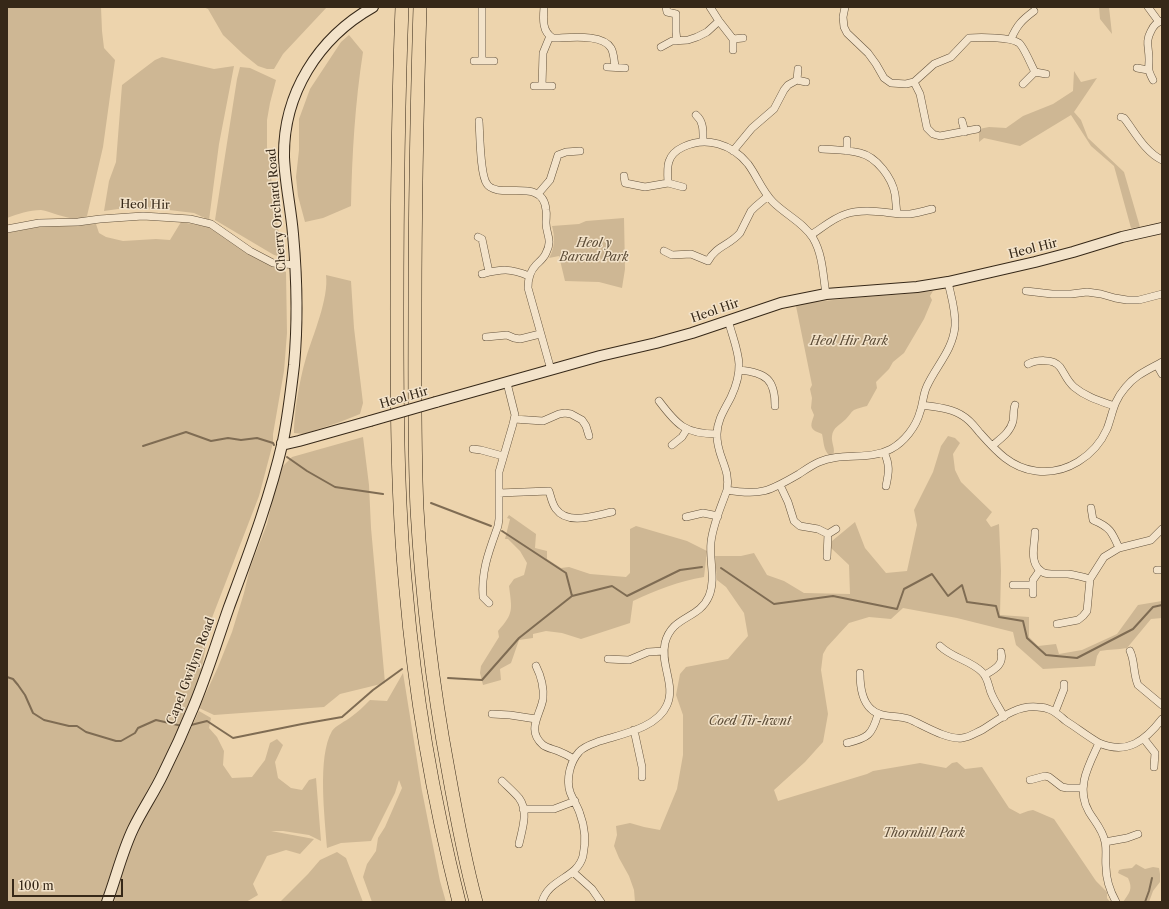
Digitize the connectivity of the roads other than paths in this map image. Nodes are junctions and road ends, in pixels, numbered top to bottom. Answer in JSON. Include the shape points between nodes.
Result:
{"nodes":[{"id":1,"x":373,"y":7,"type":"edge"},
{"id":2,"x":402,"y":7,"type":"edge"},
{"id":3,"x":420,"y":7,"type":"edge"},
{"id":4,"x":482,"y":7,"type":"edge"},
{"id":5,"x":544,"y":7,"type":"edge"},
{"id":6,"x":666,"y":7,"type":"edge"},
{"id":7,"x":710,"y":7,"type":"edge"},
{"id":8,"x":845,"y":7,"type":"edge"},
{"id":9,"x":1148,"y":7,"type":"edge"},
{"id":10,"x":1034,"y":11,"type":"dead end"},
{"id":11,"x":719,"y":21,"type":"junction"},
{"id":12,"x":1161,"y":21,"type":"edge"},
{"id":13,"x":550,"y":36,"type":"junction"},
{"id":14,"x":742,"y":38,"type":"dead end"},
{"id":15,"x":733,"y":39,"type":"junction"},
{"id":16,"x":1011,"y":39,"type":"junction"},
{"id":17,"x":677,"y":41,"type":"junction"},
{"id":18,"x":661,"y":47,"type":"dead end"},
{"id":19,"x":733,"y":50,"type":"dead end"},
{"id":20,"x":474,"y":61,"type":"dead end"},
{"id":21,"x":482,"y":61,"type":"junction"},
{"id":22,"x":494,"y":61,"type":"dead end"},
{"id":23,"x":615,"y":66,"type":"junction"},
{"id":24,"x":607,"y":67,"type":"dead end"},
{"id":25,"x":625,"y":68,"type":"dead end"},
{"id":26,"x":1137,"y":68,"type":"dead end"},
{"id":27,"x":798,"y":69,"type":"dead end"},
{"id":28,"x":1148,"y":70,"type":"junction"},
{"id":29,"x":1035,"y":72,"type":"junction"},
{"id":30,"x":1046,"y":74,"type":"dead end"},
{"id":31,"x":797,"y":80,"type":"junction"},
{"id":32,"x":1153,"y":80,"type":"dead end"},
{"id":33,"x":806,"y":82,"type":"dead end"},
{"id":34,"x":914,"y":82,"type":"junction"},
{"id":35,"x":1023,"y":84,"type":"dead end"},
{"id":36,"x":534,"y":86,"type":"dead end"},
{"id":37,"x":542,"y":86,"type":"junction"},
{"id":38,"x":552,"y":86,"type":"dead end"},
{"id":39,"x":696,"y":114,"type":"dead end"},
{"id":40,"x":1121,"y":117,"type":"dead end"},
{"id":41,"x":479,"y":121,"type":"dead end"},
{"id":42,"x":962,"y":121,"type":"dead end"},
{"id":43,"x":977,"y":129,"type":"dead end"},
{"id":44,"x":965,"y":132,"type":"junction"},
{"id":45,"x":847,"y":140,"type":"dead end"},
{"id":46,"x":703,"y":142,"type":"junction"},
{"id":47,"x":822,"y":149,"type":"dead end"},
{"id":48,"x":580,"y":151,"type":"dead end"},
{"id":49,"x":733,"y":151,"type":"junction"},
{"id":50,"x":847,"y":151,"type":"junction"},
{"id":51,"x":1162,"y":160,"type":"edge"},
{"id":52,"x":624,"y":176,"type":"dead end"},
{"id":53,"x":668,"y":183,"type":"junction"},
{"id":54,"x":683,"y":187,"type":"dead end"},
{"id":55,"x":538,"y":194,"type":"junction"},
{"id":56,"x":768,"y":196,"type":"junction"},
{"id":57,"x":932,"y":210,"type":"dead end"},
{"id":58,"x":897,"y":213,"type":"junction"},
{"id":59,"x":1162,"y":228,"type":"edge"},
{"id":60,"x":7,"y":229,"type":"edge"},
{"id":61,"x":812,"y":235,"type":"junction"},
{"id":62,"x":478,"y":237,"type":"dead end"},
{"id":63,"x":664,"y":251,"type":"dead end"},
{"id":64,"x":296,"y":265,"type":"junction"},
{"id":65,"x":529,"y":276,"type":"junction"},
{"id":66,"x":948,"y":282,"type":"junction"},
{"id":67,"x":1026,"y":291,"type":"dead end"},
{"id":68,"x":826,"y":294,"type":"junction"},
{"id":69,"x":1162,"y":294,"type":"edge"},
{"id":70,"x":728,"y":320,"type":"junction"},
{"id":71,"x":540,"y":334,"type":"junction"},
{"id":72,"x":486,"y":337,"type":"dead end"},
{"id":73,"x":1160,"y":363,"type":"edge"},
{"id":74,"x":1028,"y":364,"type":"dead end"},
{"id":75,"x":551,"y":370,"type":"junction"},
{"id":76,"x":740,"y":370,"type":"junction"},
{"id":77,"x":1162,"y":374,"type":"edge"},
{"id":78,"x":507,"y":383,"type":"junction"},
{"id":79,"x":659,"y":401,"type":"dead end"},
{"id":80,"x":922,"y":405,"type":"junction"},
{"id":81,"x":1016,"y":405,"type":"dead end"},
{"id":82,"x":775,"y":406,"type":"dead end"},
{"id":83,"x":1114,"y":406,"type":"junction"},
{"id":84,"x":514,"y":419,"type":"junction"},
{"id":85,"x":687,"y":429,"type":"junction"},
{"id":86,"x":717,"y":434,"type":"junction"},
{"id":87,"x":589,"y":436,"type":"dead end"},
{"id":88,"x":282,"y":443,"type":"junction"},
{"id":89,"x":672,"y":445,"type":"dead end"},
{"id":90,"x":992,"y":446,"type":"junction"},
{"id":91,"x":473,"y":449,"type":"dead end"},
{"id":92,"x":884,"y":452,"type":"junction"},
{"id":93,"x":503,"y":456,"type":"junction"},
{"id":94,"x":780,"y":485,"type":"junction"},
{"id":95,"x":886,"y":486,"type":"dead end"},
{"id":96,"x":728,"y":490,"type":"junction"},
{"id":97,"x":499,"y":492,"type":"junction"},
{"id":98,"x":1091,"y":508,"type":"dead end"},
{"id":99,"x":612,"y":512,"type":"dead end"},
{"id":100,"x":718,"y":516,"type":"junction"},
{"id":101,"x":686,"y":517,"type":"dead end"},
{"id":102,"x":836,"y":529,"type":"dead end"},
{"id":103,"x":1162,"y":530,"type":"edge"},
{"id":104,"x":1035,"y":532,"type":"dead end"},
{"id":105,"x":828,"y":534,"type":"junction"},
{"id":106,"x":1035,"y":540,"type":"junction"},
{"id":107,"x":1043,"y":540,"type":"dead end"},
{"id":108,"x":1119,"y":548,"type":"junction"},
{"id":109,"x":826,"y":557,"type":"dead end"},
{"id":110,"x":1040,"y":570,"type":"junction"},
{"id":111,"x":1090,"y":579,"type":"junction"},
{"id":112,"x":1013,"y":585,"type":"dead end"},
{"id":113,"x":1033,"y":585,"type":"junction"},
{"id":114,"x":1033,"y":594,"type":"dead end"},
{"id":115,"x":489,"y":602,"type":"dead end"},
{"id":116,"x":1058,"y":624,"type":"dead end"},
{"id":117,"x":940,"y":646,"type":"dead end"},
{"id":118,"x":1130,"y":651,"type":"dead end"},
{"id":119,"x":664,"y":652,"type":"junction"},
{"id":120,"x":1001,"y":652,"type":"dead end"},
{"id":121,"x":608,"y":659,"type":"dead end"},
{"id":122,"x":536,"y":666,"type":"dead end"},
{"id":123,"x":860,"y":673,"type":"dead end"},
{"id":124,"x":985,"y":675,"type":"junction"},
{"id":125,"x":1064,"y":684,"type":"dead end"},
{"id":126,"x":1162,"y":705,"type":"edge"},
{"id":127,"x":1055,"y":712,"type":"junction"},
{"id":128,"x":492,"y":714,"type":"dead end"},
{"id":129,"x":878,"y":714,"type":"junction"},
{"id":130,"x":1004,"y":717,"type":"junction"},
{"id":131,"x":536,"y":719,"type":"junction"},
{"id":132,"x":1162,"y":719,"type":"edge"},
{"id":133,"x":634,"y":730,"type":"junction"},
{"id":134,"x":1144,"y":739,"type":"junction"},
{"id":135,"x":847,"y":743,"type":"dead end"},
{"id":136,"x":1099,"y":743,"type":"junction"},
{"id":137,"x":574,"y":759,"type":"junction"},
{"id":138,"x":1154,"y":767,"type":"dead end"},
{"id":139,"x":642,"y":777,"type":"dead end"},
{"id":140,"x":1030,"y":780,"type":"dead end"},
{"id":141,"x":502,"y":781,"type":"dead end"},
{"id":142,"x":1083,"y":788,"type":"junction"},
{"id":143,"x":574,"y":801,"type":"junction"},
{"id":144,"x":523,"y":809,"type":"junction"},
{"id":145,"x":1138,"y":834,"type":"dead end"},
{"id":146,"x":1105,"y":842,"type":"junction"},
{"id":147,"x":519,"y":844,"type":"dead end"},
{"id":148,"x":573,"y":872,"type":"junction"},
{"id":149,"x":107,"y":902,"type":"edge"},
{"id":150,"x":459,"y":902,"type":"edge"},
{"id":151,"x":476,"y":902,"type":"edge"},
{"id":152,"x":542,"y":902,"type":"edge"},
{"id":153,"x":601,"y":902,"type":"edge"},
{"id":154,"x":1116,"y":902,"type":"edge"}],
"edges":[{"from":1,"to":64,"type":"street","name":"Cherry Orchard Road","via":[[346,25],[318,53],[303,76],[290,108],[284,159]]},
{"from":2,"to":150,"type":"highway","via":[[396,401],[402,546],[411,646],[424,736],[441,827]]},
{"from":3,"to":151,"type":"highway","via":[[414,377],[419,537],[440,728],[460,836]]},
{"from":4,"to":21,"type":"street"},
{"from":5,"to":13,"type":"street","via":[[545,29]]},
{"from":6,"to":17,"type":"street","via":[[667,12],[676,14]]},
{"from":7,"to":11,"type":"street"},
{"from":8,"to":34,"type":"street","via":[[843,16],[847,33],[868,53],[884,78],[891,83]]},
{"from":9,"to":12,"type":"street"},
{"from":10,"to":16,"type":"street","via":[[1015,28]]},
{"from":11,"to":15,"type":"street"},
{"from":11,"to":17,"type":"street","via":[[697,37]]},
{"from":12,"to":28,"type":"street","via":[[1154,24],[1147,37]]},
{"from":13,"to":23,"type":"street","via":[[601,40],[611,48]]},
{"from":13,"to":37,"type":"street","via":[[544,53]]},
{"from":14,"to":15,"type":"street"},
{"from":15,"to":19,"type":"street"},
{"from":16,"to":29,"type":"street","via":[[1020,44]]},
{"from":16,"to":34,"type":"street","via":[[969,38],[951,57],[934,64]]},
{"from":17,"to":18,"type":"street"},
{"from":20,"to":21,"type":"street"},
{"from":21,"to":22,"type":"street"},
{"from":23,"to":24,"type":"street"},
{"from":23,"to":25,"type":"street"},
{"from":26,"to":28,"type":"street"},
{"from":27,"to":31,"type":"street"},
{"from":28,"to":32,"type":"street"},
{"from":29,"to":30,"type":"street"},
{"from":29,"to":35,"type":"street"},
{"from":31,"to":33,"type":"street"},
{"from":31,"to":49,"type":"street","via":[[788,85],[774,109],[752,128]]},
{"from":34,"to":44,"type":"street","via":[[924,108],[927,128],[933,134],[940,136]]},
{"from":36,"to":37,"type":"street"},
{"from":37,"to":38,"type":"street"},
{"from":39,"to":46,"type":"street","via":[[702,122]]},
{"from":40,"to":51,"type":"street","via":[[1156,158]]},
{"from":41,"to":55,"type":"street","via":[[485,183],[498,190],[527,190]]},
{"from":42,"to":44,"type":"street"},
{"from":43,"to":44,"type":"street"},
{"from":45,"to":50,"type":"street"},
{"from":46,"to":49,"type":"street","via":[[717,143]]},
{"from":46,"to":53,"type":"street","via":[[684,146],[674,153],[667,167]]},
{"from":47,"to":50,"type":"street"},
{"from":48,"to":55,"type":"street","via":[[558,155],[550,180]]},
{"from":49,"to":56,"type":"street","via":[[747,163]]},
{"from":50,"to":58,"type":"street","via":[[868,156],[882,169],[893,187]]},
{"from":52,"to":53,"type":"street","via":[[625,183],[645,187]]},
{"from":53,"to":54,"type":"street"},
{"from":55,"to":65,"type":"street","via":[[546,210],[549,243],[546,253]]},
{"from":56,"to":61,"type":"street"},
{"from":56,"to":63,"type":"street","via":[[751,211],[737,236],[718,248],[708,261],[691,254],[672,255]]},
{"from":57,"to":58,"type":"street","via":[[906,215]]},
{"from":58,"to":61,"type":"street","via":[[868,210],[845,214]]},
{"from":59,"to":66,"type":"street","name":"Heol Hir"},
{"from":60,"to":64,"type":"street","name":"Heol Hir","via":[[39,223],[136,216],[190,219],[211,224],[250,251],[273,262]]},
{"from":61,"to":68,"type":"street","via":[[819,250]]},
{"from":62,"to":65,"type":"street","via":[[482,239],[486,273],[510,269]]},
{"from":64,"to":88,"type":"street","name":"Cherry Orchard Road","via":[[296,346]]},
{"from":65,"to":71,"type":"street","via":[[529,293]]},
{"from":66,"to":68,"type":"street","name":"Heol Hir"},
{"from":66,"to":80,"type":"street","via":[[955,311],[954,332],[949,348],[927,386]]},
{"from":67,"to":69,"type":"street","via":[[1052,294],[1087,292],[1127,300],[1139,300]]},
{"from":68,"to":70,"type":"street","name":"Heol Hir","via":[[781,303]]},
{"from":70,"to":75,"type":"street","name":"Heol Hir","via":[[692,333]]},
{"from":70,"to":76,"type":"street","via":[[740,358]]},
{"from":71,"to":72,"type":"street","via":[[520,339],[507,335]]},
{"from":71,"to":75,"type":"street"},
{"from":73,"to":77,"type":"street"},
{"from":73,"to":83,"type":"street","via":[[1141,372],[1129,383]]},
{"from":74,"to":83,"type":"street","via":[[1038,360],[1055,363],[1074,387],[1090,397]]},
{"from":75,"to":78,"type":"street","name":"Heol Hir"},
{"from":76,"to":82,"type":"street","via":[[759,374],[770,381],[775,393]]},
{"from":76,"to":86,"type":"street","via":[[735,388],[718,423]]},
{"from":78,"to":84,"type":"street"},
{"from":78,"to":88,"type":"street","name":"Heol Hir","bridge":true,"via":[[299,441]]},
{"from":79,"to":85,"type":"street","via":[[671,417]]},
{"from":80,"to":90,"type":"street","via":[[961,414]]},
{"from":80,"to":92,"type":"street","via":[[918,419],[908,435]]},
{"from":81,"to":90,"type":"street","via":[[1009,431]]},
{"from":83,"to":90,"type":"street","via":[[1107,430],[1096,447],[1083,459],[1064,468],[1044,472],[1025,469],[1011,463]]},
{"from":84,"to":87,"type":"street","via":[[543,421],[559,414],[571,414],[582,420]]},
{"from":84,"to":93,"type":"street"},
{"from":85,"to":86,"type":"street"},
{"from":85,"to":89,"type":"street"},
{"from":86,"to":96,"type":"street","via":[[729,479]]},
{"from":88,"to":149,"type":"street","name":"Capel Gwilym Road","via":[[255,537],[194,706],[163,775],[133,829]]},
{"from":91,"to":93,"type":"street"},
{"from":92,"to":94,"type":"street","via":[[868,456],[832,458],[814,464]]},
{"from":92,"to":95,"type":"street","via":[[889,470]]},
{"from":93,"to":97,"type":"street","via":[[499,472]]},
{"from":94,"to":96,"type":"street","via":[[756,492]]},
{"from":94,"to":105,"type":"street","via":[[794,521],[800,526],[818,529]]},
{"from":96,"to":100,"type":"street"},
{"from":97,"to":99,"type":"street","via":[[549,492],[556,509],[567,517],[585,518]]},
{"from":97,"to":115,"type":"street","via":[[499,519],[483,579],[483,598]]},
{"from":98,"to":108,"type":"street","via":[[1091,522],[1103,524],[1109,529]]},
{"from":100,"to":101,"type":"street","via":[[703,513]]},
{"from":100,"to":119,"type":"street","via":[[712,533],[712,583],[709,596],[699,609],[673,627]]},
{"from":102,"to":105,"type":"street"},
{"from":103,"to":108,"type":"street","via":[[1151,540]]},
{"from":104,"to":106,"type":"street"},
{"from":105,"to":109,"type":"street"},
{"from":106,"to":107,"type":"street"},
{"from":106,"to":110,"type":"street","via":[[1034,556]]},
{"from":108,"to":111,"type":"street","via":[[1104,557]]},
{"from":110,"to":111,"type":"street","via":[[1051,575],[1068,574]]},
{"from":110,"to":113,"type":"street"},
{"from":111,"to":116,"type":"street","via":[[1087,611],[1084,616],[1078,620]]},
{"from":112,"to":113,"type":"street"},
{"from":113,"to":114,"type":"street"},
{"from":117,"to":124,"type":"street"},
{"from":118,"to":126,"type":"street","via":[[1138,685]]},
{"from":119,"to":121,"type":"street","via":[[648,652],[629,660]]},
{"from":119,"to":133,"type":"street","via":[[664,665],[670,686],[667,705],[655,721]]},
{"from":120,"to":124,"type":"street","via":[[999,665]]},
{"from":122,"to":131,"type":"street","via":[[542,680],[543,695]]},
{"from":123,"to":129,"type":"street","via":[[864,699]]},
{"from":124,"to":130,"type":"street","via":[[993,698]]},
{"from":125,"to":127,"type":"street"},
{"from":127,"to":130,"type":"street","via":[[1047,708],[1031,707],[1021,708]]},
{"from":127,"to":136,"type":"street"},
{"from":128,"to":131,"type":"street"},
{"from":129,"to":130,"type":"street","via":[[909,719],[956,738],[972,736]]},
{"from":129,"to":135,"type":"street","via":[[869,734],[859,741]]},
{"from":131,"to":137,"type":"street","via":[[534,726],[543,744]]},
{"from":132,"to":134,"type":"street"},
{"from":133,"to":137,"type":"street","via":[[588,746]]},
{"from":133,"to":139,"type":"street"},
{"from":134,"to":136,"type":"street","via":[[1123,747]]},
{"from":134,"to":138,"type":"street","via":[[1156,753]]},
{"from":136,"to":142,"type":"street","via":[[1086,772]]},
{"from":137,"to":143,"type":"street","via":[[569,780]]},
{"from":140,"to":142,"type":"street","via":[[1045,776],[1062,787]]},
{"from":141,"to":144,"type":"street","via":[[522,802]]},
{"from":142,"to":146,"type":"street","via":[[1087,809],[1100,828]]},
{"from":143,"to":144,"type":"street","via":[[554,809]]},
{"from":143,"to":148,"type":"street","via":[[582,822],[584,839],[582,856]]},
{"from":144,"to":147,"type":"street"},
{"from":145,"to":146,"type":"street"},
{"from":146,"to":154,"type":"street","via":[[1106,876]]},
{"from":148,"to":152,"type":"street","via":[[553,885]]},
{"from":148,"to":153,"type":"street","via":[[592,889]]}]}
